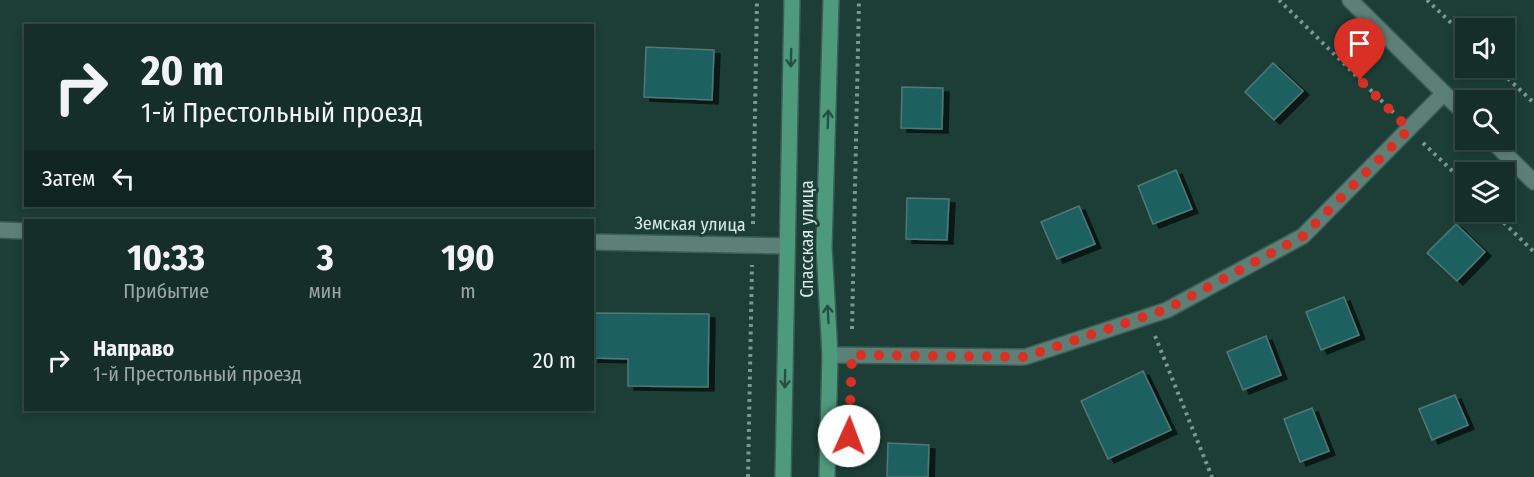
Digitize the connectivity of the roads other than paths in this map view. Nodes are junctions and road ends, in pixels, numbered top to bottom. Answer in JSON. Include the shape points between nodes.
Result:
{"nodes":[{"id":1,"x":792,"y":0,"type":"edge"},
{"id":2,"x":831,"y":0,"type":"edge"},
{"id":3,"x":1350,"y":0,"type":"edge"},
{"id":4,"x":1444,"y":93,"type":"junction"},
{"id":5,"x":1455,"y":104,"type":"edge"},
{"id":6,"x":1501,"y":150,"type":"edge"},
{"id":7,"x":1534,"y":182,"type":"edge"},
{"id":8,"x":0,"y":230,"type":"edge"},
{"id":9,"x":24,"y":231,"type":"edge"},
{"id":10,"x":594,"y":242,"type":"edge"},
{"id":11,"x":787,"y":246,"type":"junction"},
{"id":12,"x":830,"y":355,"type":"junction"},
{"id":13,"x":783,"y":477,"type":"edge"},
{"id":14,"x":826,"y":477,"type":"edge"}],
"edges":[{"from":1,"to":11,"type":"street","name":"Спасская улица","one_way":true},
{"from":12,"to":2,"type":"street","name":"Спасская улица","one_way":true,"via":[[824,247]]},
{"from":3,"to":4,"type":"street"},
{"from":4,"to":5,"type":"street"},
{"from":4,"to":12,"type":"street","via":[[1303,236],[1167,309],[1025,357]]},
{"from":6,"to":7,"type":"street"},
{"from":8,"to":9,"type":"street"},
{"from":10,"to":11,"type":"street","name":"Земская улица"},
{"from":11,"to":13,"type":"street","name":"Спасская улица","one_way":true},
{"from":12,"to":14,"type":"street","name":"Спасская улица"}]}
